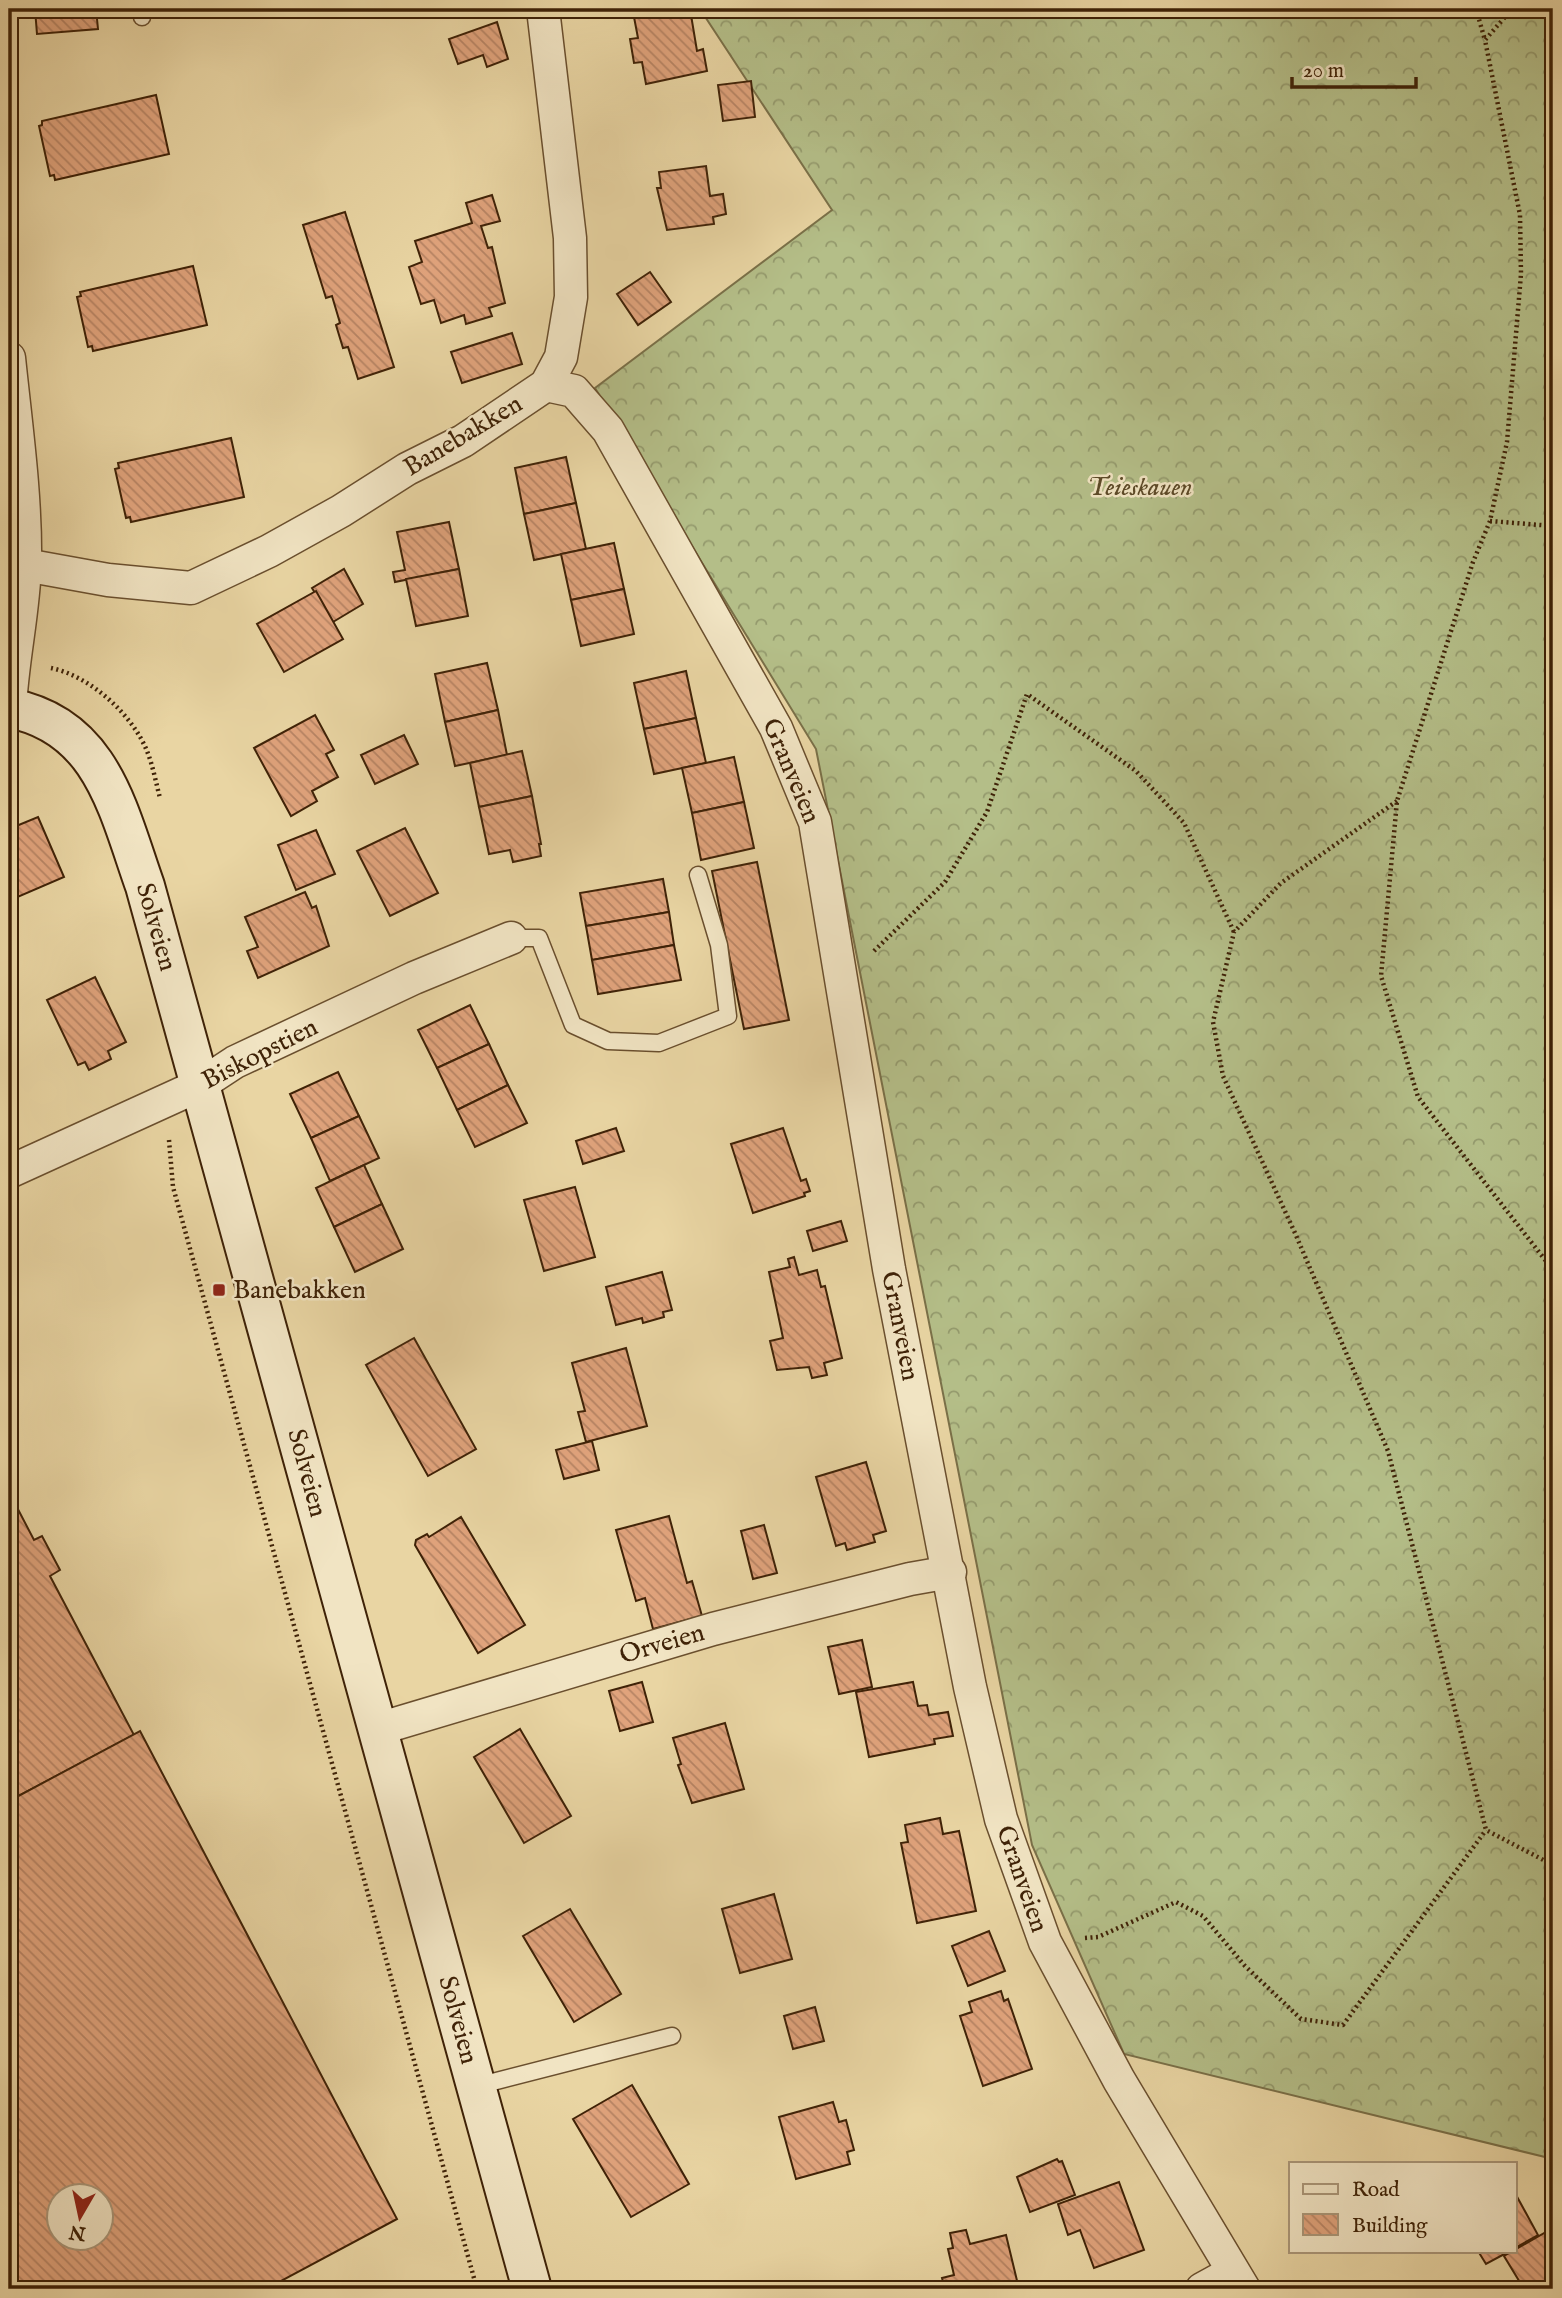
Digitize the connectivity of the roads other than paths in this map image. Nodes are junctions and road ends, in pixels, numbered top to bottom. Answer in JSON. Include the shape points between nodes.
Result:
{"nodes":[{"id":1,"x":543,"y":9,"type":"edge"},
{"id":2,"x":9,"y":358,"type":"edge"},
{"id":3,"x":547,"y":385,"type":"junction"},
{"id":4,"x":25,"y":565,"type":"junction"},
{"id":5,"x":9,"y":708,"type":"edge"},
{"id":6,"x":698,"y":875,"type":"dead end"},
{"id":7,"x":511,"y":938,"type":"joint"},
{"id":8,"x":200,"y":1085,"type":"junction"},
{"id":9,"x":9,"y":1172,"type":"edge"},
{"id":10,"x":950,"y":1572,"type":"junction"},
{"id":11,"x":378,"y":1729,"type":"junction"},
{"id":12,"x":673,"y":2036,"type":"dead end"},
{"id":13,"x":477,"y":2086,"type":"junction"},
{"id":14,"x":1239,"y":2281,"type":"edge"},
{"id":15,"x":532,"y":2289,"type":"edge"},
{"id":16,"x":1202,"y":2289,"type":"edge"}],
"edges":[{"from":1,"to":3,"type":"street","name":"Banebakken","via":[[570,238],[570,296],[561,357]]},
{"from":2,"to":4,"type":"street"},
{"from":3,"to":4,"type":"street","name":"Banebakken","via":[[463,441],[407,469],[341,511],[191,588]]},
{"from":3,"to":10,"type":"street","name":"Granveien","via":[[574,391],[608,430],[776,728],[816,822],[868,1157]]},
{"from":4,"to":5,"type":"street"},
{"from":5,"to":8,"type":"main road","name":"Solveien","via":[[32,713],[68,734],[100,769],[113,793],[147,893]]},
{"from":6,"to":7,"type":"lane","via":[[719,945],[728,1016],[659,1042],[608,1041],[573,1025],[539,938]]},
{"from":7,"to":8,"type":"street","name":"Biskopstien","via":[[235,1062]]},
{"from":8,"to":9,"type":"street","name":"Biskopstien"},
{"from":8,"to":11,"type":"main road","name":"Solveien"},
{"from":10,"to":11,"type":"street","name":"Orveien","via":[[713,1629]]},
{"from":10,"to":14,"type":"street","name":"Granveien","via":[[970,1687],[1001,1819],[1045,1942],[1119,2080]]},
{"from":11,"to":13,"type":"main road","name":"Solveien"},
{"from":12,"to":13,"type":"lane"},
{"from":13,"to":15,"type":"main road","name":"Solveien"},
{"from":14,"to":16,"type":"street"}]}
